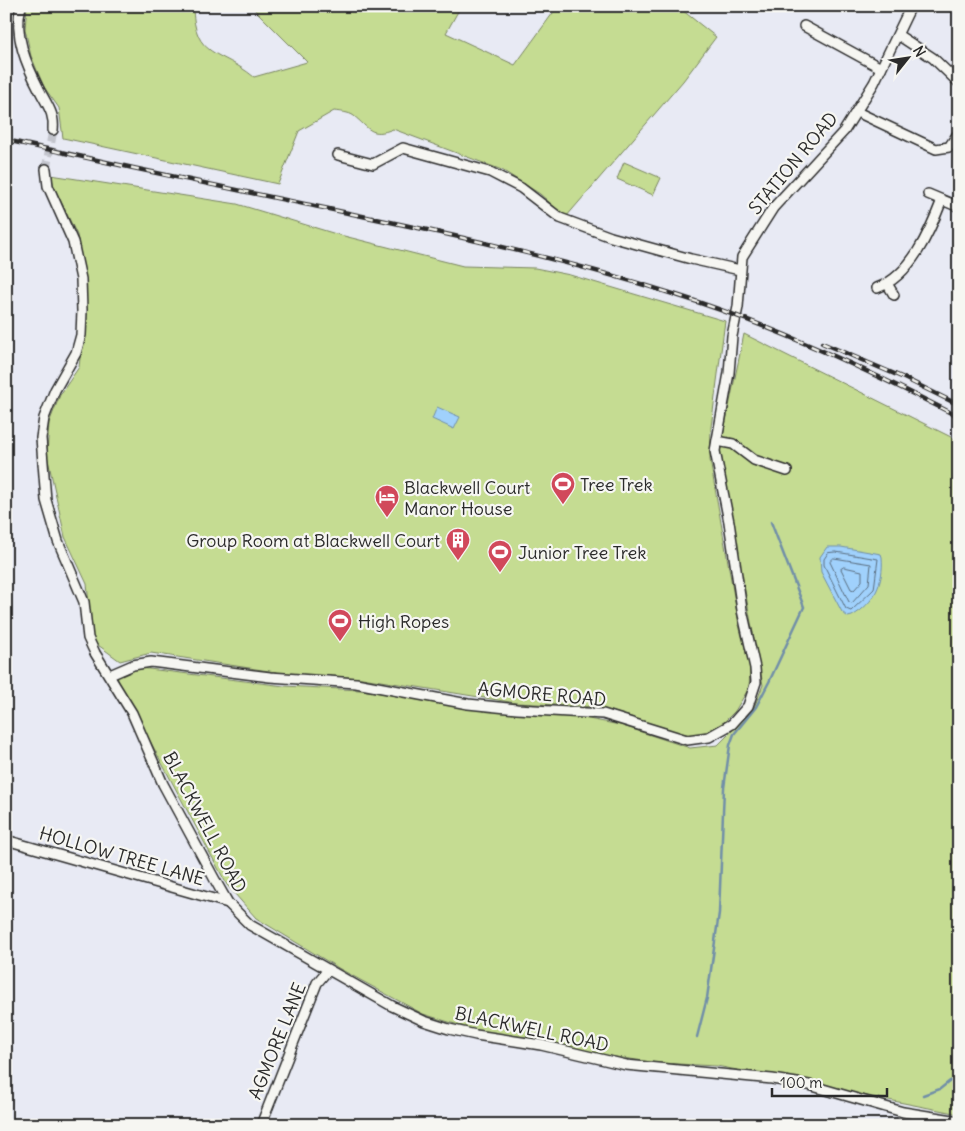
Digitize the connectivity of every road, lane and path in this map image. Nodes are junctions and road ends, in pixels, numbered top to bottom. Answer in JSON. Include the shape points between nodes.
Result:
{"nodes":[{"id":1,"x":21,"y":6,"type":"edge"},
{"id":2,"x":911,"y":6,"type":"edge"},
{"id":3,"x":804,"y":26,"type":"dead end"},
{"id":4,"x":898,"y":35,"type":"junction"},
{"id":5,"x":881,"y":68,"type":"junction"},
{"id":6,"x":959,"y":83,"type":"edge"},
{"id":7,"x":857,"y":112,"type":"junction"},
{"id":8,"x":53,"y":130,"type":"tunnel mouth"},
{"id":9,"x":957,"y":135,"type":"dead end"},
{"id":10,"x":338,"y":155,"type":"dead end"},
{"id":11,"x":46,"y":170,"type":"tunnel mouth"},
{"id":12,"x":928,"y":194,"type":"dead end"},
{"id":13,"x":942,"y":200,"type":"junction"},
{"id":14,"x":959,"y":207,"type":"edge"},
{"id":15,"x":740,"y":270,"type":"junction"},
{"id":16,"x":888,"y":284,"type":"junction"},
{"id":17,"x":877,"y":288,"type":"dead end"},
{"id":18,"x":894,"y":295,"type":"dead end"},
{"id":19,"x":734,"y":321,"type":"joint"},
{"id":20,"x":717,"y":441,"type":"junction"},
{"id":21,"x":787,"y":471,"type":"dead end"},
{"id":22,"x":110,"y":675,"type":"junction"},
{"id":23,"x":6,"y":840,"type":"edge"},
{"id":24,"x":228,"y":903,"type":"junction"},
{"id":25,"x":328,"y":971,"type":"junction"},
{"id":26,"x":959,"y":1121,"type":"edge"},
{"id":27,"x":261,"y":1125,"type":"edge"}],
"edges":[{"from":1,"to":8,"type":"street","via":[[19,26],[24,55],[54,117]]},
{"from":2,"to":4,"type":"street","name":"STATION ROAD"},
{"from":3,"to":5,"type":"street"},
{"from":4,"to":5,"type":"street","name":"STATION ROAD"},
{"from":4,"to":6,"type":"street","via":[[934,58]]},
{"from":5,"to":7,"type":"street","name":"STATION ROAD"},
{"from":7,"to":9,"type":"street","via":[[936,149],[949,147]]},
{"from":7,"to":15,"type":"street","name":"STATION ROAD","via":[[834,144],[773,208],[748,245]]},
{"from":10,"to":15,"type":"street","via":[[373,164],[403,148],[490,172],[521,188],[560,218],[611,237]]},
{"from":11,"to":22,"type":"street","name":"BLACKWELL ROAD","via":[[48,186],[72,242],[81,279],[82,311],[76,353],[44,418],[41,438],[46,500],[58,541],[84,602],[88,638]]},
{"from":12,"to":13,"type":"street"},
{"from":13,"to":14,"type":"street"},
{"from":13,"to":16,"type":"street","via":[[925,243]]},
{"from":15,"to":19,"type":"street","name":"STATION ROAD","via":[[739,301]]},
{"from":16,"to":17,"type":"street"},
{"from":16,"to":18,"type":"street"},
{"from":19,"to":20,"type":"street","name":"AGMORE ROAD"},
{"from":20,"to":21,"type":"street","via":[[733,444],[754,460]]},
{"from":20,"to":22,"type":"street","name":"AGMORE ROAD","via":[[715,450],[756,682],[748,706],[732,724],[709,737],[687,740],[672,737],[602,714],[498,707],[356,683],[270,677],[169,663],[133,665]]},
{"from":22,"to":24,"type":"street","name":"BLACKWELL ROAD"},
{"from":23,"to":24,"type":"street","name":"HOLLOW TREE LANE"},
{"from":24,"to":25,"type":"street","name":"BLACKWELL ROAD","via":[[250,925]]},
{"from":25,"to":26,"type":"street","name":"BLACKWELL ROAD","via":[[424,1021],[476,1036],[541,1045],[626,1065],[809,1085],[903,1112]]},
{"from":25,"to":27,"type":"street","name":"AGMORE LANE","via":[[317,983]]}]}
